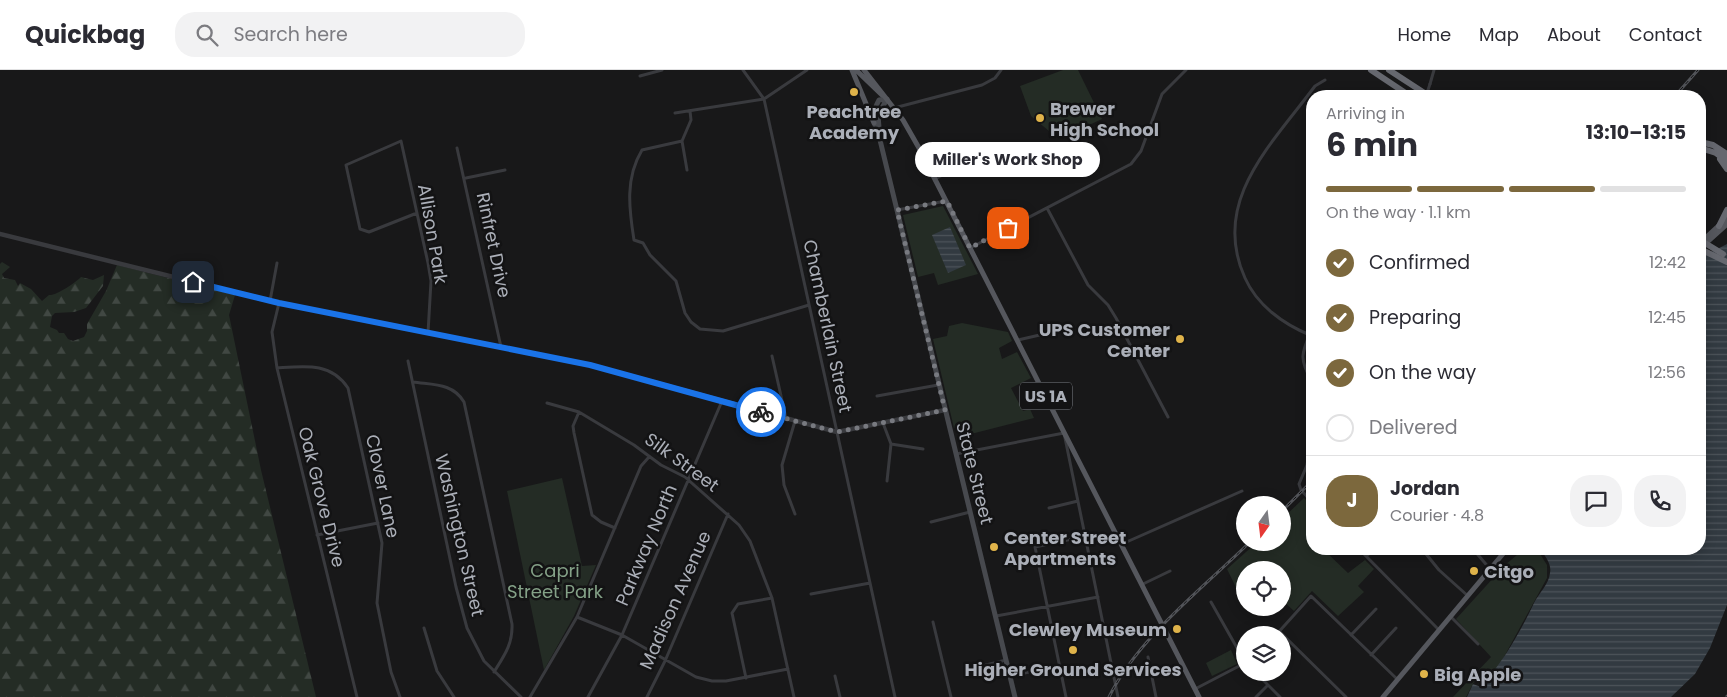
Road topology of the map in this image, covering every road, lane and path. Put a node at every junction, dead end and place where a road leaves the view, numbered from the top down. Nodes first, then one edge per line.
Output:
1 (662, 70) edge
2 (743, 70) edge
3 (807, 70) edge
4 (852, 70) edge
5 (856, 70) edge
6 (864, 70) edge
7 (1001, 70) edge
8 (1186, 70) edge
9 (1371, 70) edge
10 (1389, 70) edge
11 (1434, 70) edge
12 (640, 76) dead end
13 (1325, 80) dead end
14 (1312, 90) edge
15 (1401, 90) edge
16 (1418, 90) edge
17 (1428, 90) edge
18 (886, 98) junction
19 (1306, 98) edge
20 (764, 99) junction
21 (894, 108) junction
22 (690, 111) junction
23 (675, 113) dead end
24 (874, 123) junction
25 (880, 140) junction
26 (682, 141) junction
27 (1706, 143) edge
28 (457, 148) dead end
29 (994, 148) dead end
30 (1706, 150) edge
31 (1706, 150) edge
32 (1727, 154) edge
33 (1727, 161) edge
34 (1727, 169) edge
35 (505, 170) dead end
36 (687, 170) dead end
37 (466, 178) junction
38 (935, 179) junction
39 (947, 201) junction
40 (1047, 208) junction
41 (897, 210) junction
42 (1727, 210) edge
43 (417, 213) junction
44 (1727, 218) edge
45 (1727, 224) edge
46 (1719, 226) junction
47 (0, 234) edge
48 (1706, 237) edge
49 (1706, 243) edge
50 (1706, 245) edge
51 (970, 248) junction
52 (1706, 252) edge
53 (1725, 255) edge
54 (1727, 262) edge
55 (277, 263) dead end
56 (270, 301) junction
57 (279, 303) junction
58 (809, 306) junction
59 (1070, 328) dead end
60 (1306, 333) edge
61 (428, 334) junction
62 (1018, 340) junction
63 (1306, 345) edge
64 (502, 348) junction
65 (772, 356) dead end
66 (408, 360) dead end
67 (277, 368) junction
68 (1306, 369) edge
69 (413, 382) junction
70 (938, 385) junction
71 (877, 396) dead end
72 (722, 402) junction
73 (547, 403) dead end
74 (945, 410) junction
75 (579, 412) junction
76 (1168, 418) dead end
77 (786, 419) junction
78 (795, 421) junction
79 (883, 422) junction
80 (837, 432) junction
81 (1064, 433) junction
82 (891, 444) junction
83 (923, 449) dead end
84 (956, 454) junction
85 (649, 457) junction
86 (1306, 468) edge
87 (689, 480) junction
88 (887, 481) dead end
89 (1242, 491) dead end
90 (1306, 496) edge
91 (1078, 501) junction
92 (1049, 508) dead end
93 (970, 512) junction
94 (728, 514) junction
95 (794, 514) dead end
96 (931, 522) dead end
97 (378, 523) junction
98 (615, 528) junction
99 (317, 535) junction
100 (1086, 536) junction
101 (1122, 544) junction
102 (1427, 555) edge
103 (1478, 555) edge
104 (1502, 555) edge
105 (1366, 556) edge
106 (1490, 569) junction
107 (1170, 572) dead end
108 (870, 583) junction
109 (1143, 584) junction
110 (810, 594) dead end
111 (1468, 596) junction
112 (772, 598) junction
113 (1098, 598) junction
114 (1211, 602) dead end
115 (1047, 607) junction
116 (1376, 609) dead end
117 (996, 616) junction
118 (1450, 616) junction
119 (577, 617) junction
120 (933, 622) dead end
121 (1285, 626) edge
122 (424, 628) dead end
123 (1396, 628) dead end
124 (1439, 630) junction
125 (622, 634) junction
126 (1351, 635) junction
127 (1291, 643) edge
128 (1478, 644) dead end
129 (1236, 646) edge
130 (1372, 655) junction
131 (1148, 658) dead end
132 (1006, 660) junction
133 (665, 661) junction
134 (986, 665) dead end
135 (1060, 666) junction
136 (1236, 667) edge
137 (788, 669) junction
138 (494, 672) junction
139 (836, 676) dead end
140 (1010, 676) junction
141 (746, 678) junction
142 (1398, 680) junction
143 (1264, 681) edge
144 (1268, 685) junction
145 (1195, 689) junction
146 (357, 697) edge
147 (400, 697) edge
148 (454, 697) edge
149 (521, 697) edge
150 (530, 697) edge
151 (588, 697) edge
152 (647, 697) edge
153 (794, 697) edge
154 (840, 697) edge
155 (895, 697) edge
156 (951, 697) edge
157 (1015, 697) edge
158 (1066, 697) edge
159 (1118, 697) edge
160 (1156, 697) edge
161 (1199, 697) edge
162 (1256, 697) edge
163 (1280, 697) edge
164 (1346, 697) edge
165 (1384, 697) edge

1 - 12 street
2 - 20 street
3 - 20 street
4 - 24 main road
5 - 18 main road, US 1A
6 - 18 main road, US 1A
7 - 21 street
8 - 40 street
9 - 15 highway
10 - 16 highway
11 - 17 street, bridge
13 - 14 street
18 - 21 main road, US 1A
18 - 24 main road
18 - 25 main road, State Street
19 - 60 street
20 - 22 street
20 - 58 street, Chamberlain Street
21 - 38 main road, US 1A
22 - 23 street
22 - 26 street
24 - 25 main road, State Street
25 - 41 main road, State Street
26 - 36 street
26 - 58 street
27 - 32 highway
28 - 37 street, Rinfret Drive
29 - 38 street
30 - 33 highway
31 - 34 highway
35 - 37 street
37 - 64 street, Rinfret Drive
38 - 39 main road, US 1A
39 - 41 street
39 - 51 main road, US 1A
40 - 51 street
40 - 76 street
41 - 70 main road, State Street
42 - 46 highway
43 - 43 street, Allison Park
43 - 61 street, Allison Park
44 - 46 main road
45 - 49 main road
46 - 48 main road
47 - 56 street
50 - 53 highway, bridge
51 - 62 main road, US 1A
52 - 54 highway
55 - 56 street
56 - 57 street
57 - 61 street
57 - 67 street, Oak Grove Drive
58 - 80 street, Chamberlain Street
59 - 62 street
61 - 64 street
62 - 81 main road, US 1A
63 - 68 street
64 - 72 street
65 - 77 street
66 - 69 street, Washington Street
67 - 97 street, Clover Lane
67 - 99 street, Oak Grove Drive
69 - 138 street, Washington Street
69 - 138 street
70 - 71 street
70 - 74 main road, State Street
72 - 77 street
72 - 87 street, Parkway North
73 - 75 street, Silk Street
74 - 79 street
74 - 84 main road, State Street
75 - 85 street, Silk Street
75 - 98 street
77 - 78 street
78 - 80 street
78 - 95 street
79 - 80 street
79 - 82 street
80 - 108 street, Chamberlain Street
81 - 84 street
81 - 91 street
81 - 101 main road, US 1A
82 - 83 street
82 - 88 street
84 - 93 main road, State Street
85 - 87 street, Silk Street
85 - 98 street
86 - 90 street
87 - 94 street, Silk Street
87 - 125 street, Parkway North
89 - 101 street
91 - 92 street
91 - 100 street
93 - 96 street
93 - 117 main road, State Street
94 - 112 street, Silk Street
94 - 133 street, Madison Avenue
97 - 99 street
97 - 147 street, Clover Lane
98 - 119 street
99 - 146 street, Oak Grove Drive
100 - 113 street
100 - 115 street
101 - 109 main road, US 1A
102 - 111 street
103 - 106 street
104 - 106 main road
105 - 124 street
106 - 111 main road
107 - 109 street
108 - 110 street
108 - 155 street, Chamberlain Street
109 - 145 main road, US 1A
111 - 118 main road
112 - 137 street, Silk Street
112 - 141 street
113 - 115 street
113 - 159 street
114 - 129 street
115 - 117 street
115 - 135 street
116 - 126 street
117 - 132 main road, State Street
118 - 124 main road
118 - 128 street
119 - 125 street
119 - 150 street
120 - 156 street
121 - 126 street
122 - 148 street
123 - 130 street
124 - 142 main road
125 - 133 street
125 - 151 street, Parkway North
126 - 130 street
127 - 164 street
130 - 142 street
131 - 160 street
132 - 134 street
132 - 140 main road, State Street
133 - 141 street
133 - 152 street, Madison Avenue
135 - 140 street
135 - 158 street
136 - 145 street
137 - 141 street
137 - 153 street, Silk Street
138 - 149 street, Washington Street
139 - 154 street
140 - 157 main road, State Street
142 - 165 main road
143 - 144 street
144 - 162 street
144 - 163 street
145 - 161 main road, US 1A

